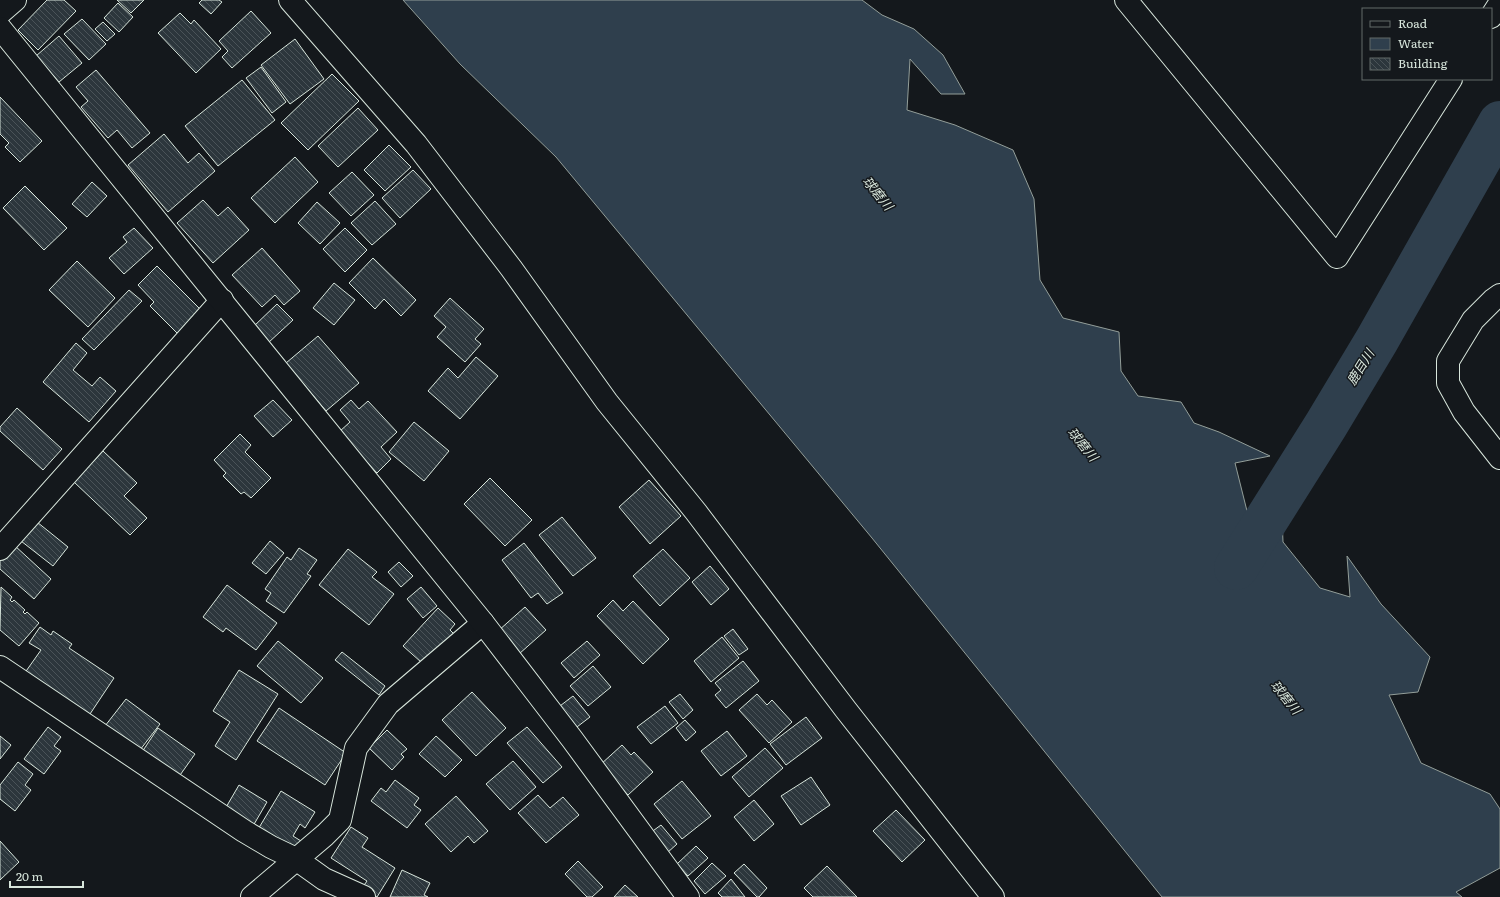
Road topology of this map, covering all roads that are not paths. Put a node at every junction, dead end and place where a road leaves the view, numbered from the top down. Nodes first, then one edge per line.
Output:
1 (15, 0) edge
2 (290, 0) edge
3 (1126, 0) edge
4 (1500, 3) edge
5 (0, 13) edge
6 (1492, 15) edge
7 (0, 28) edge
8 (1450, 80) edge
9 (1500, 295) edge
10 (222, 300) junction
11 (1500, 458) edge
12 (0, 548) edge
13 (483, 623) junction
14 (0, 667) edge
15 (296, 858) junction
16 (252, 897) edge
17 (364, 897) edge
18 (688, 897) edge
19 (993, 897) edge

1 - 5 street
2 - 19 street
3 - 8 street
4 - 6 street
7 - 10 street
9 - 11 street
10 - 12 street
10 - 13 street
13 - 15 street
13 - 18 street
14 - 15 street
15 - 16 street
15 - 17 street

